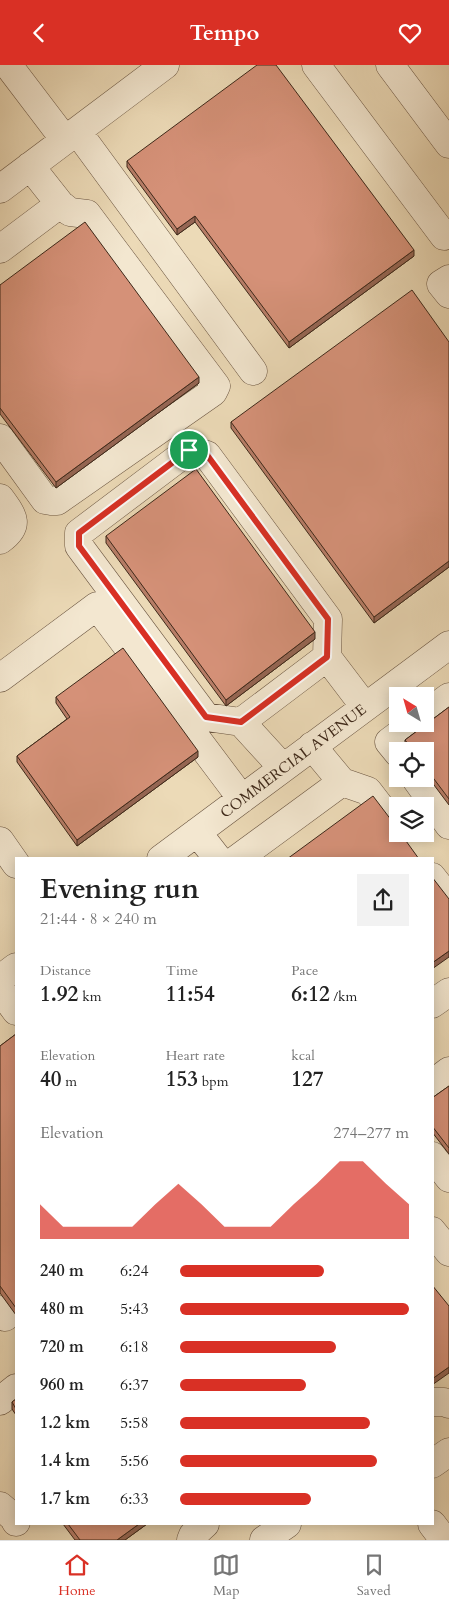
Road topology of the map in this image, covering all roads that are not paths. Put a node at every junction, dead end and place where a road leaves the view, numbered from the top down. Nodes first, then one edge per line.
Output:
1 (8, 65) edge
2 (165, 65) edge
3 (316, 65) edge
4 (390, 65) edge
5 (71, 136) junction
6 (449, 144) edge
7 (11, 173) edge
8 (60, 204) junction
9 (444, 237) dead end
10 (0, 249) edge
11 (449, 279) edge
12 (449, 294) edge
13 (252, 371) dead end
14 (0, 438) edge
15 (0, 498) edge
16 (0, 540) edge
17 (449, 645) edge
18 (327, 657) junction
19 (0, 678) edge
20 (449, 697) edge
21 (366, 707) junction
22 (434, 708) edge
23 (241, 722) junction
24 (400, 733) edge
25 (390, 742) edge
26 (312, 746) junction
27 (283, 768) junction
28 (342, 782) junction
29 (422, 787) edge
30 (242, 799) junction
31 (389, 818) edge
32 (449, 825) edge
33 (197, 832) junction
34 (0, 841) edge
35 (164, 857) edge
36 (216, 857) edge
37 (240, 857) edge
38 (15, 863) edge
39 (434, 880) edge
40 (449, 899) edge
41 (15, 968) edge
42 (0, 979) edge
43 (0, 989) edge
44 (449, 992) edge
45 (434, 1003) edge
46 (15, 1010) edge
47 (449, 1071) edge
48 (434, 1082) edge
49 (434, 1159) edge
50 (449, 1178) edge
51 (434, 1233) edge
52 (449, 1252) edge
53 (15, 1390) edge
54 (0, 1401) edge
55 (434, 1402) edge
56 (449, 1404) edge
57 (449, 1452) edge
58 (434, 1463) edge
59 (0, 1506) edge
60 (15, 1520) edge
61 (18, 1525) edge
62 (205, 1525) edge
63 (286, 1525) edge
64 (433, 1525) edge
65 (29, 1540) edge
66 (191, 1540) edge
67 (264, 1540) edge
68 (444, 1540) edge

1 - 5 street
2 - 5 street
3 - 9 street
4 - 6 street
5 - 7 street
5 - 13 street
7 - 8 street
8 - 10 street
8 - 14 street
11 - 12 street
15 - 16 street
17 - 21 street, COMMERCIAL AVENUE
18 - 21 street
18 - 23 street
18 - 23 street
19 - 30 street
20 - 22 street
21 - 26 street, COMMERCIAL AVENUE
23 - 27 street
24 - 25 street
26 - 27 street, COMMERCIAL AVENUE
26 - 28 street
27 - 30 street, COMMERCIAL AVENUE
28 - 31 street
28 - 37 street
29 - 32 street
30 - 33 street, COMMERCIAL AVENUE
33 - 35 street, COMMERCIAL AVENUE
33 - 36 street
34 - 38 street
39 - 40 street
41 - 42 street
43 - 46 street
44 - 45 street
47 - 48 street
49 - 50 street
51 - 52 street
53 - 54 street
55 - 56 street
57 - 58 street
59 - 60 street
61 - 65 street
62 - 66 street
63 - 67 street
64 - 68 street

